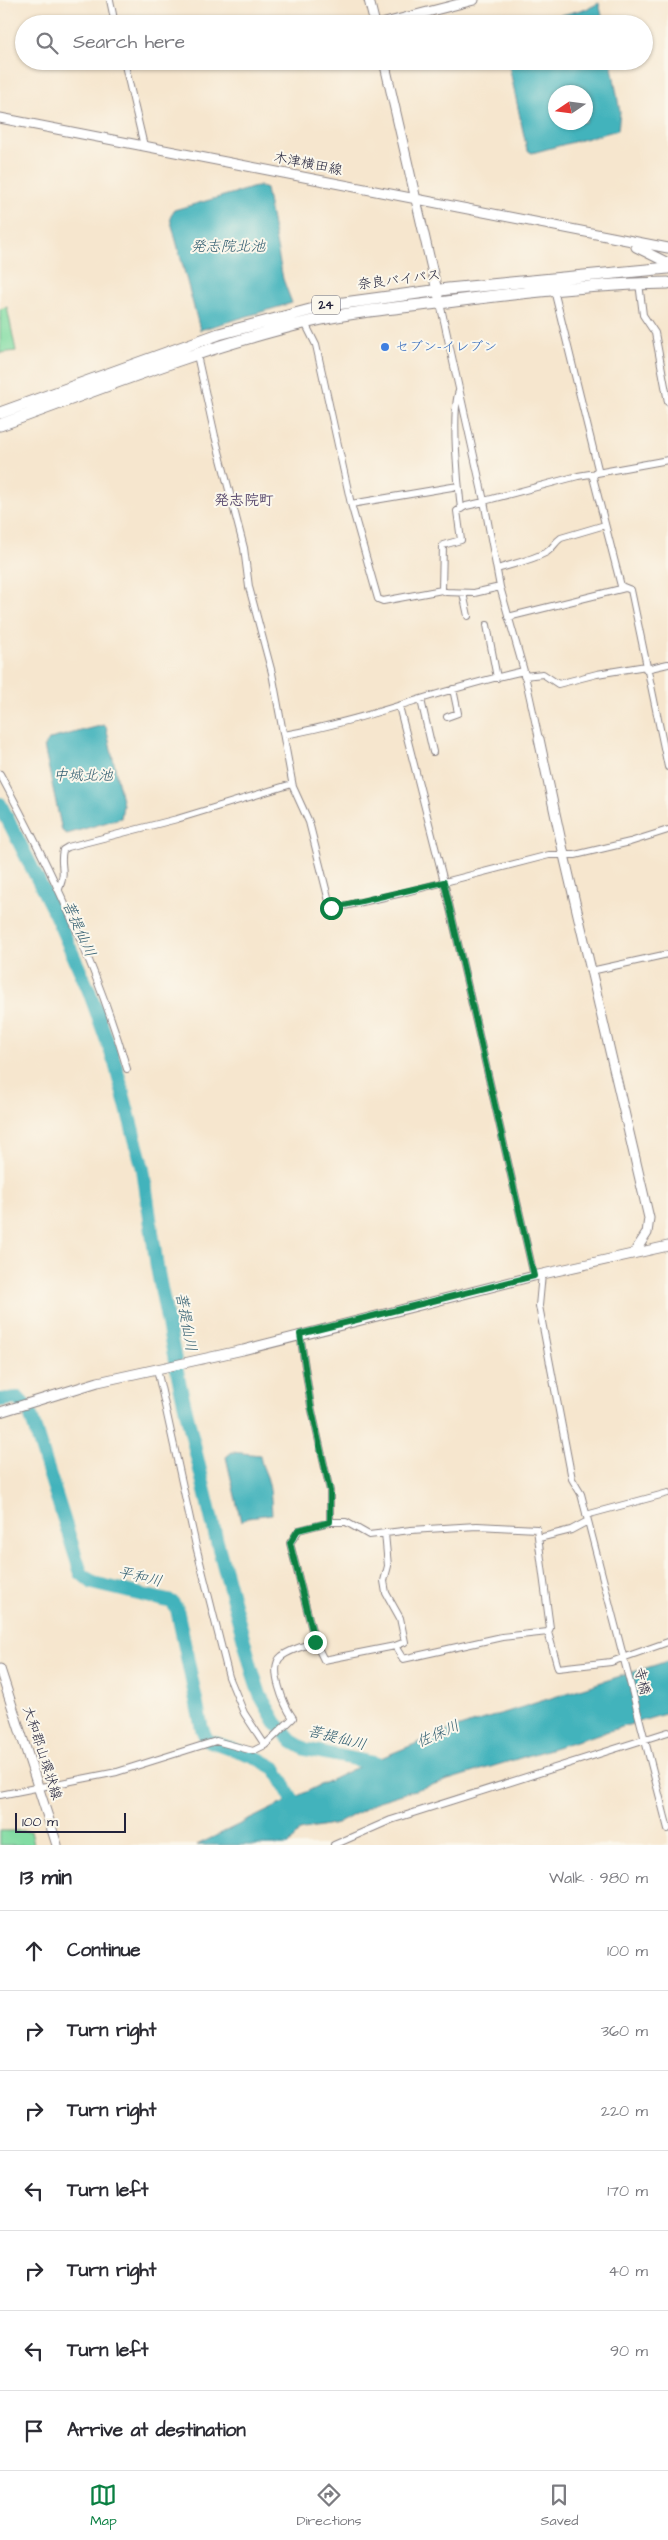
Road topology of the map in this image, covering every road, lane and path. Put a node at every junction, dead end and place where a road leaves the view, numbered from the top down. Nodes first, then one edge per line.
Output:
1 (110, 0) edge
2 (369, 0) edge
3 (474, 0) edge
4 (113, 15) edge
5 (373, 15) edge
6 (416, 15) edge
7 (126, 70) edge
8 (386, 70) edge
9 (0, 118) edge
10 (144, 146) junction
11 (416, 200) junction
12 (610, 238) junction
13 (668, 248) edge
14 (668, 263) edge
15 (668, 268) edge
16 (668, 283) edge
17 (639, 284) junction
18 (437, 290) junction
19 (554, 290) junction
20 (440, 302) junction
21 (306, 322) junction
22 (197, 355) junction
23 (460, 390) junction
24 (668, 402) edge
25 (0, 413) edge
26 (0, 425) edge
27 (668, 460) edge
28 (595, 475) junction
29 (458, 486) junction
30 (484, 502) junction
31 (351, 504) junction
32 (461, 509) junction
33 (605, 525) junction
34 (497, 569) junction
35 (500, 587) junction
36 (625, 588) junction
37 (442, 590) junction
38 (462, 593) junction
39 (468, 616) dead end
40 (508, 617) junction
41 (487, 625) dead end
42 (668, 664) edge
43 (646, 667) junction
44 (524, 674) junction
45 (497, 678) junction
46 (453, 689) junction
47 (421, 700) junction
48 (399, 706) junction
49 (447, 717) dead end
50 (284, 736) junction
51 (539, 739) joint
52 (433, 752) dead end
53 (668, 767) edge
54 (0, 774) edge
55 (292, 784) junction
56 (668, 830) edge
57 (564, 855) junction
58 (444, 882) junction
59 (59, 888) junction
60 (668, 954) edge
61 (591, 972) junction
62 (127, 1069) dead end
63 (668, 1246) edge
64 (634, 1253) junction
65 (538, 1275) junction
66 (300, 1334) junction
67 (159, 1368) junction
68 (3, 1412) edge
69 (668, 1493) edge
70 (586, 1518) junction
71 (330, 1522) junction
72 (385, 1533) junction
73 (538, 1538) junction
74 (548, 1632) junction
75 (315, 1642) junction
76 (668, 1642) edge
77 (395, 1646) junction
78 (624, 1660) junction
79 (0, 1669) edge
80 (668, 1732) edge
81 (643, 1737) junction
82 (265, 1745) junction
83 (39, 1789) junction
84 (0, 1795) edge
85 (668, 1829) edge
86 (56, 1845) edge
87 (334, 1845) edge

1 - 4 street
2 - 5 street
3 - 6 street
7 - 10 street
8 - 11 street
9 - 10 street, 木津横田線
10 - 11 street, 木津横田線
11 - 12 street, 木津横田線
11 - 18 street
12 - 13 street, 木津横田線
12 - 14 street, 木津横田線
15 - 18 highway, 奈良バイパス / 24
16 - 17 highway, 奈良バイパス / 24
17 - 19 highway, 奈良バイパス / 24
17 - 24 street
18 - 20 street
18 - 25 highway, 奈良バイパス / 24
19 - 20 highway, 奈良バイパス / 24
19 - 28 street
20 - 21 highway, 奈良バイパス / 24
20 - 23 street
21 - 22 highway, 奈良バイパス / 24
21 - 31 street
22 - 26 highway, 奈良バイパス / 24
22 - 50 street
23 - 29 street
23 - 30 street
27 - 28 street
28 - 30 street
28 - 33 street
29 - 31 street
29 - 32 street
30 - 32 street
30 - 34 street
31 - 37 street
32 - 37 street
33 - 34 street
33 - 36 street
34 - 35 street
35 - 38 street
35 - 40 street
36 - 40 street
36 - 43 street
37 - 38 street
38 - 39 street
40 - 44 street
41 - 45 street
42 - 43 street
43 - 44 street
43 - 53 street
44 - 45 street
44 - 51 street
45 - 46 street
46 - 47 street
46 - 49 street
47 - 48 street
47 - 52 street
48 - 50 street
48 - 58 street
50 - 55 street
51 - 57 street
54 - 59 street
55 - 58 street
55 - 59 street
56 - 57 street
57 - 58 street
57 - 61 street
58 - 65 street
59 - 62 street
60 - 61 street
61 - 64 street
63 - 64 street
64 - 65 street
65 - 66 street
65 - 70 street, 寺橋
66 - 67 street
66 - 71 street
67 - 68 street
67 - 82 street
69 - 70 street
70 - 73 street
70 - 78 street, 寺橋
71 - 72 street
71 - 75 street
72 - 73 street
72 - 77 street
73 - 74 street
74 - 77 street
74 - 78 street
75 - 77 street
75 - 82 street
76 - 78 street
78 - 81 street, 寺橋
79 - 83 street, 大和郡山環状線
80 - 81 street
81 - 85 street, 寺橋
81 - 87 street
82 - 83 street
83 - 84 street
83 - 86 street, 大和郡山環状線

